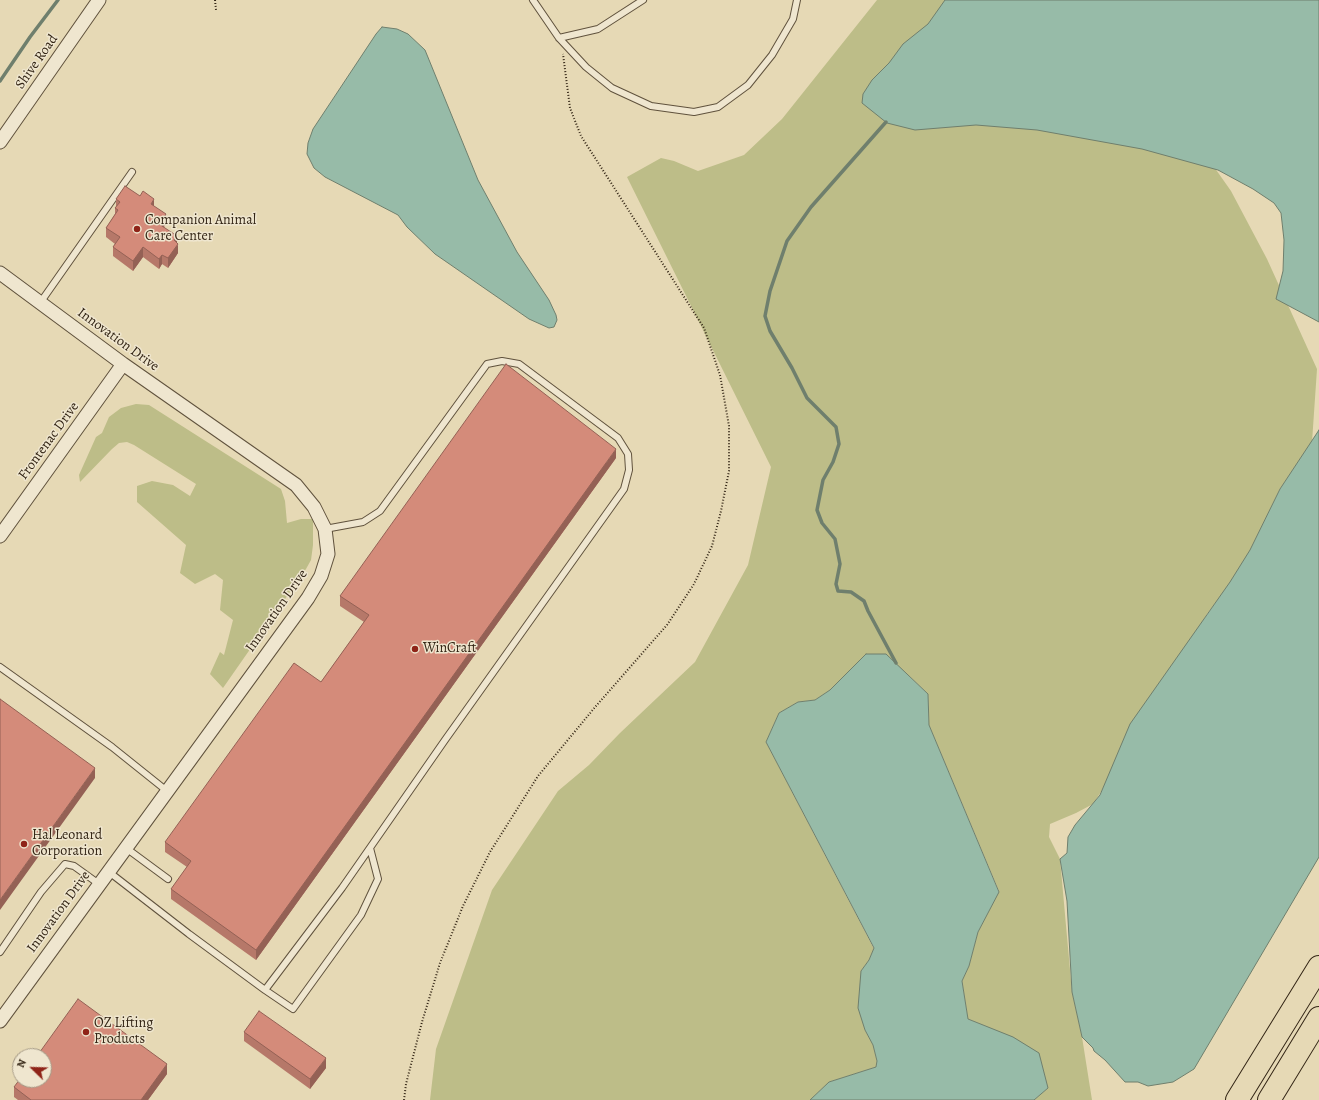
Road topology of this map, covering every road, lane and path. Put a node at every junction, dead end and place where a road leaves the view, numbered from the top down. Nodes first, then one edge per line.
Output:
1 (100, 0) edge
2 (215, 0) edge
3 (533, 0) edge
4 (643, 0) edge
5 (797, 0) edge
6 (216, 10) dead end
7 (559, 38) junction
8 (0, 142) edge
9 (132, 172) dead end
10 (0, 273) edge
11 (40, 303) junction
12 (123, 364) junction
13 (325, 530) junction
14 (0, 536) edge
15 (0, 667) edge
16 (167, 791) junction
17 (126, 848) junction
18 (370, 848) junction
19 (109, 872) junction
20 (168, 879) dead end
21 (99, 884) junction
22 (0, 952) edge
23 (1319, 967) edge
24 (265, 990) junction
25 (1319, 1018) edge
26 (0, 1021) edge
27 (404, 1100) edge
28 (1237, 1100) edge
29 (1269, 1100) edge

1 - 8 street, Shive Road
2 - 6 path
3 - 7 lane
4 - 7 lane
5 - 7 lane
7 - 27 path
9 - 11 lane
10 - 11 street, Innovation Drive
11 - 12 street, Innovation Drive
12 - 13 street, Innovation Drive
12 - 14 street, Frontenac Drive
13 - 16 street, Innovation Drive
13 - 18 lane
15 - 16 lane
16 - 17 street, Innovation Drive
17 - 19 street, Innovation Drive
17 - 20 lane
18 - 24 lane
18 - 24 lane
19 - 21 street, Innovation Drive
19 - 24 lane
21 - 22 lane
21 - 26 street, Innovation Drive
23 - 28 highway
25 - 29 highway

